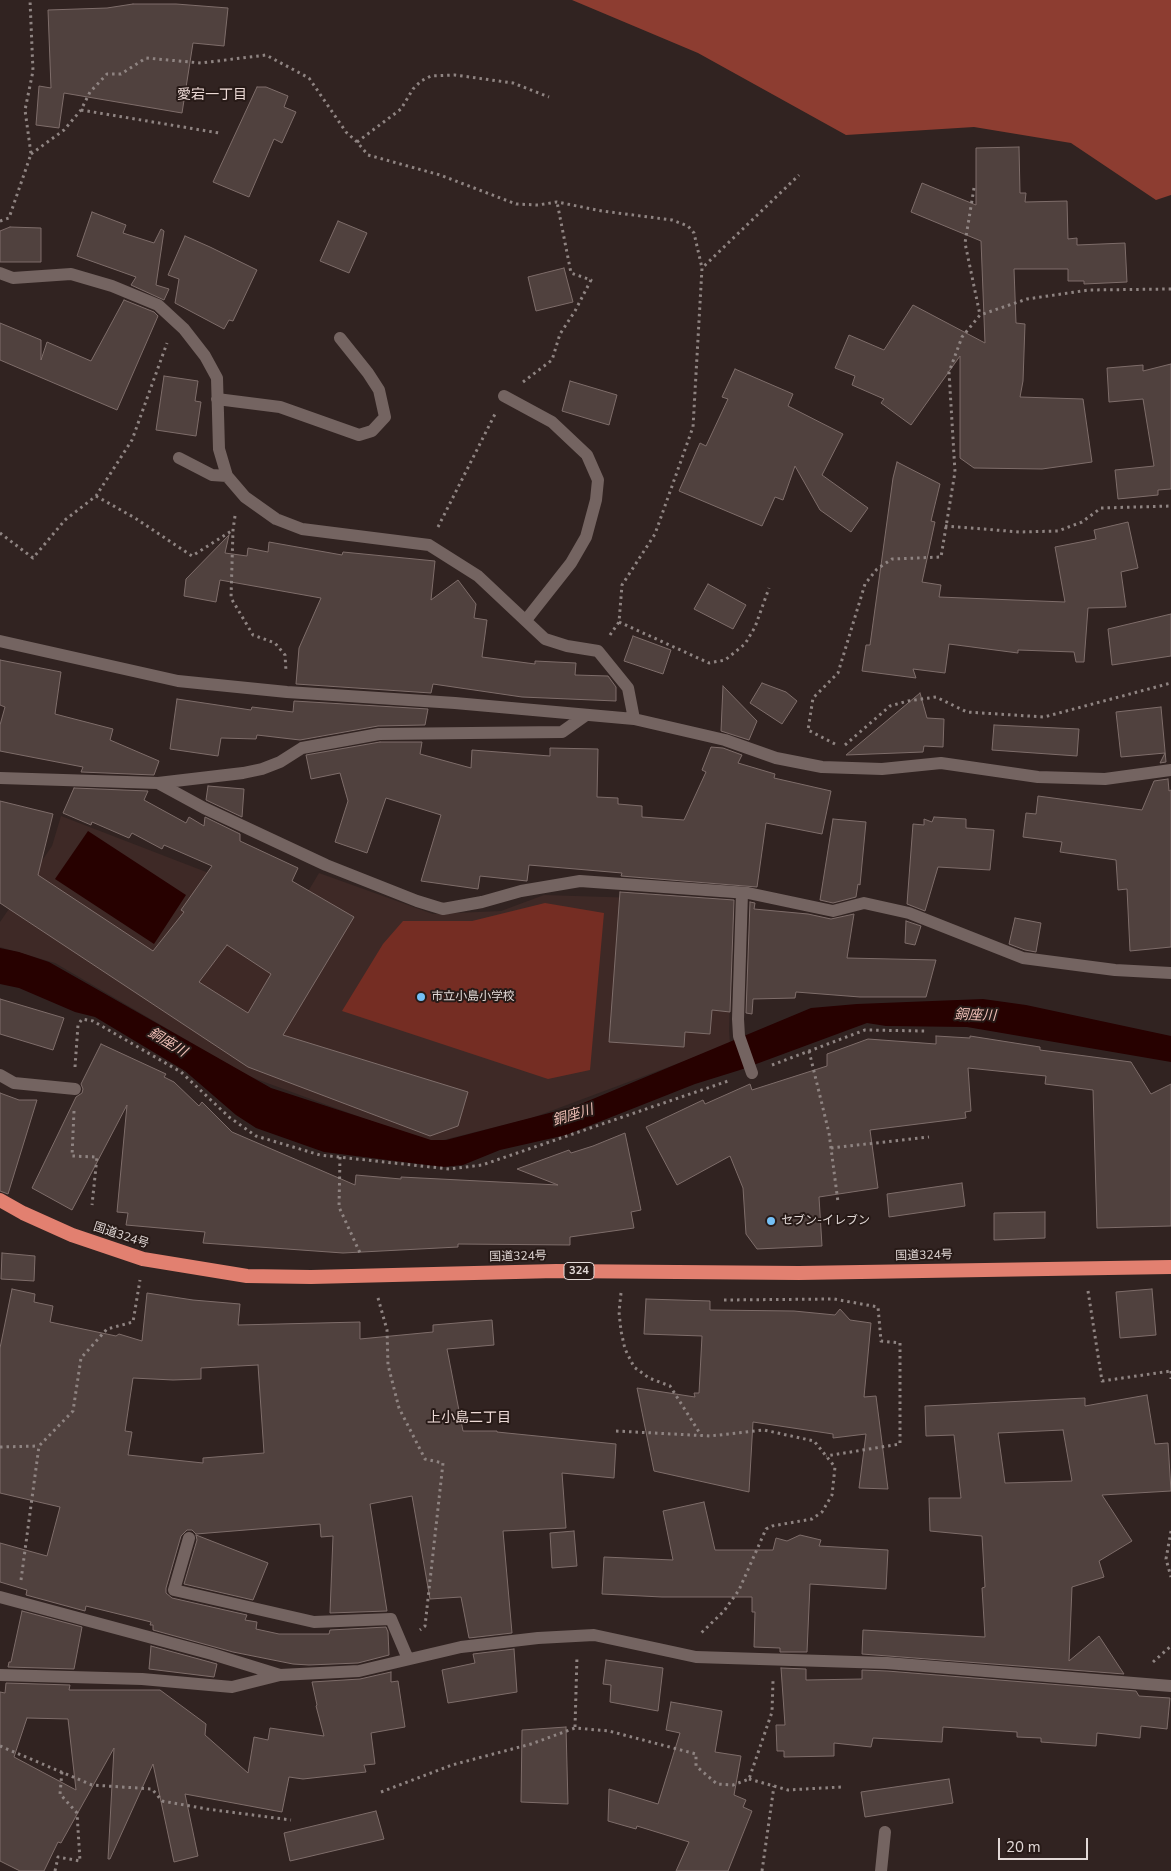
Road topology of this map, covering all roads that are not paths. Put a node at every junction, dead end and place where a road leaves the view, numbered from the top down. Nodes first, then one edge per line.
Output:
1 (0, 273) edge
2 (340, 338) dead end
3 (504, 396) road end
4 (217, 399) junction
5 (179, 458) dead end
6 (227, 476) junction
7 (526, 620) junction
8 (0, 641) edge
9 (586, 715) junction
10 (634, 719) junction
11 (1171, 770) edge
12 (0, 778) edge
13 (158, 783) junction
14 (742, 893) junction
15 (1171, 973) edge
16 (751, 1069) road end
17 (0, 1075) edge
18 (74, 1088) road end
19 (0, 1200) edge
20 (1171, 1266) edge
21 (189, 1538) dead end
22 (0, 1597) edge
23 (408, 1659) junction
24 (280, 1675) junction
25 (0, 1676) edge
26 (1171, 1686) edge
27 (885, 1832) dead end
28 (881, 1871) edge

1 - 4 street
2 - 4 street
3 - 7 street
4 - 6 street
5 - 6 street
6 - 7 street
7 - 10 street
8 - 9 street
9 - 10 street
9 - 13 street
10 - 11 street
12 - 13 street
13 - 14 street
14 - 15 street
14 - 16 street
17 - 18 street
19 - 20 highway, 国道324号 / 324
21 - 23 street
22 - 24 street
23 - 24 street
23 - 26 street
24 - 25 street
27 - 28 street

